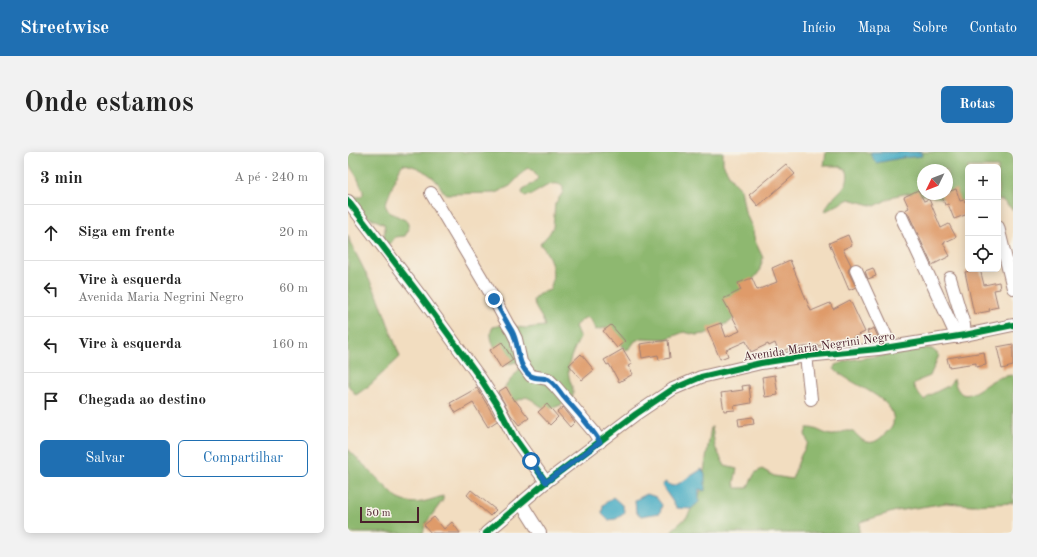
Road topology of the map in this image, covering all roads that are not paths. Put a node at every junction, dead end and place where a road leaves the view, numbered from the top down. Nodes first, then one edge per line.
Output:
1 (431, 193) dead end
2 (348, 201) edge
3 (901, 216) dead end
4 (1000, 236) edge
5 (856, 270) dead end
6 (950, 278) dead end
7 (1013, 288) edge
8 (1013, 325) edge
9 (961, 336) junction
10 (891, 347) junction
11 (806, 356) junction
12 (811, 399) dead end
13 (600, 442) junction
14 (546, 482) junction
15 (518, 506) junction
16 (486, 533) edge
17 (530, 533) edge
18 (540, 533) edge

1 - 13 street
2 - 14 street
3 - 9 street
4 - 7 street
5 - 10 street
6 - 9 street
8 - 9 street, Avenida Maria Negrini Negro
9 - 10 street, Avenida Maria Negrini Negro
10 - 11 street, Avenida Maria Negrini Negro
11 - 12 street
11 - 13 street, Avenida Maria Negrini Negro
13 - 14 street, Avenida Maria Negrini Negro
14 - 15 street, Avenida Maria Negrini Negro
15 - 16 street, Avenida Maria Negrini Negro
15 - 17 street
15 - 18 street

